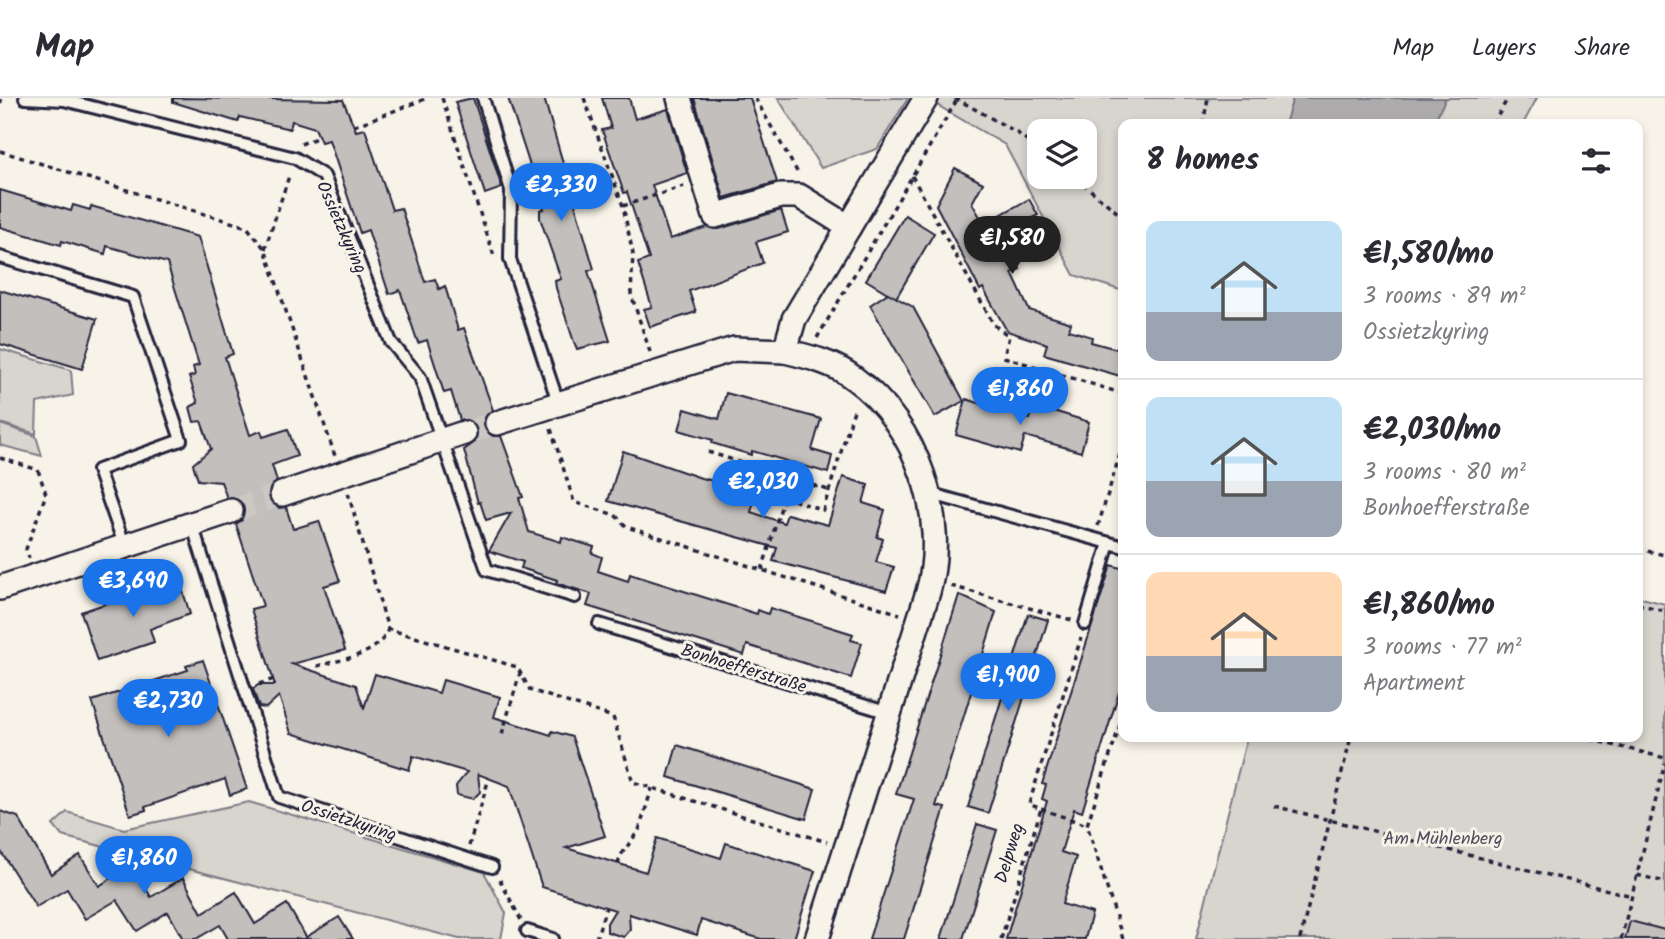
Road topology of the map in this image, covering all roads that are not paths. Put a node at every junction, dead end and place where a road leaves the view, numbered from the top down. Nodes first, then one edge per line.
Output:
1 (25, 98) edge
2 (483, 98) edge
3 (679, 98) edge
4 (926, 98) edge
5 (849, 227) junction
6 (0, 257) edge
7 (796, 354) junction
8 (552, 407) junction
9 (497, 423) tunnel mouth
10 (464, 433) tunnel mouth
11 (440, 441) junction
12 (928, 493) junction
13 (282, 494) tunnel mouth
14 (231, 511) tunnel mouth
15 (192, 524) junction
16 (1109, 543) junction
17 (1118, 546) edge
18 (125, 547) junction
19 (0, 589) edge
20 (575, 597) dead end
21 (599, 624) dead end
22 (1086, 624) road end
23 (889, 713) junction
24 (492, 867) road end
25 (527, 931) road end
26 (553, 939) edge
27 (817, 939) edge

1 - 11 lane, Ossietzkyring
2 - 8 lane
3 - 5 street
4 - 5 street
5 - 7 street
6 - 18 lane
7 - 8 street
7 - 12 street
8 - 9 street
10 - 11 street
11 - 13 street
11 - 20 lane, Ossietzkyring
12 - 16 lane
12 - 23 street
14 - 15 street
15 - 18 street
15 - 24 lane, Ossietzkyring
16 - 17 lane
16 - 22 lane
18 - 19 street
21 - 23 lane, Bonhoefferstraße
23 - 27 street
25 - 26 lane

